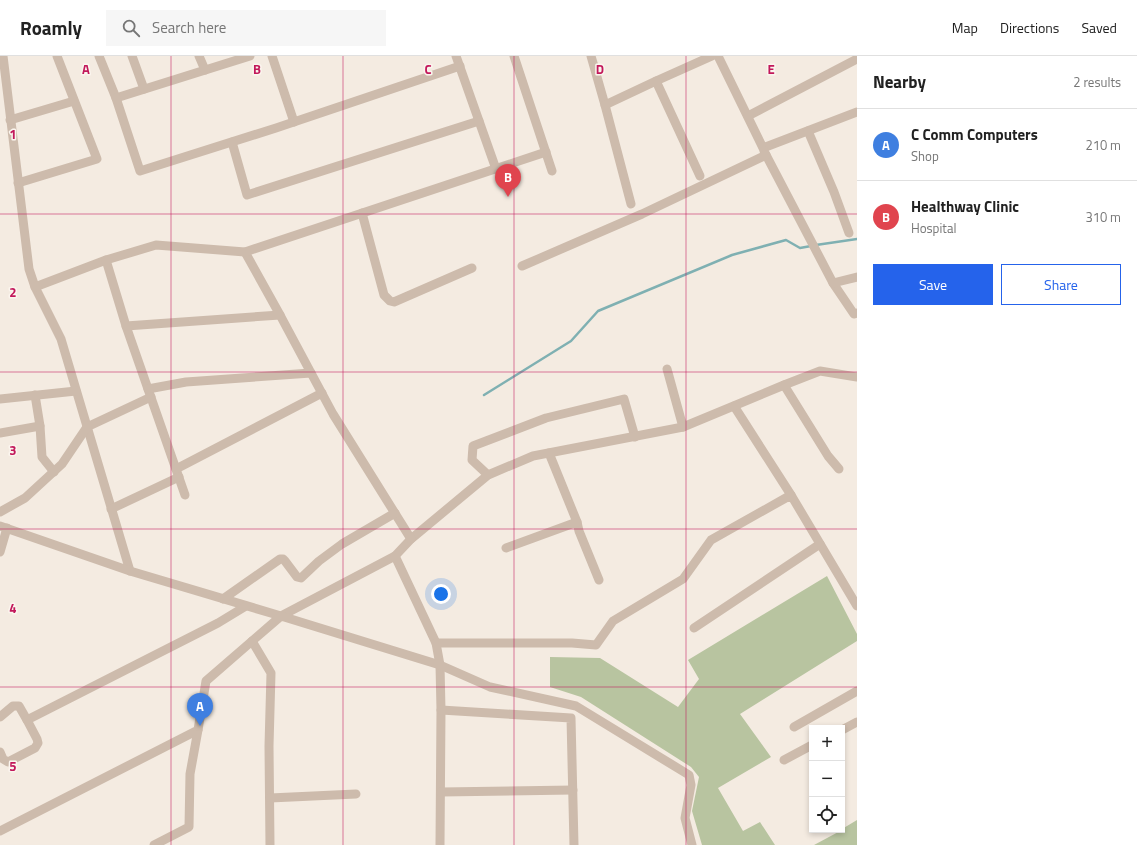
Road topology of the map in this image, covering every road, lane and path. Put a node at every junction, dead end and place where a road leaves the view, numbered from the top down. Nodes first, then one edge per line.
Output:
1 (3, 56) edge
2 (57, 56) edge
3 (99, 56) edge
4 (132, 56) edge
5 (199, 56) edge
6 (250, 56) edge
7 (272, 56) edge
8 (456, 56) edge
9 (514, 56) edge
10 (591, 56) edge
11 (712, 56) edge
12 (718, 56) edge
13 (857, 59) edge
14 (460, 66) junction
15 (205, 70) junction
16 (656, 81) junction
17 (144, 89) junction
18 (116, 98) junction
19 (74, 101) junction
20 (605, 105) junction
21 (857, 112) edge
22 (748, 116) junction
23 (10, 120) junction
24 (479, 121) junction
25 (294, 122) junction
26 (808, 131) junction
27 (232, 142) junction
28 (546, 152) junction
29 (764, 152) junction
30 (496, 169) junction
31 (552, 171) dead end
32 (700, 176) dead end
33 (18, 183) junction
34 (631, 204) dead end
35 (362, 213) junction
36 (849, 233) dead end
37 (245, 252) junction
38 (106, 260) junction
39 (522, 266) dead end
40 (472, 268) dead end
41 (857, 277) edge
42 (833, 283) junction
43 (35, 287) junction
44 (857, 313) edge
45 (280, 315) junction
46 (126, 326) junction
47 (666, 369) dead end
48 (312, 373) junction
49 (857, 377) edge
50 (784, 385) junction
51 (76, 391) junction
52 (150, 393) junction
53 (322, 393) junction
54 (35, 395) junction
55 (0, 399) edge
56 (734, 406) junction
57 (40, 426) junction
58 (87, 427) junction
59 (683, 427) junction
60 (0, 433) edge
61 (635, 437) junction
62 (549, 453) junction
63 (839, 469) dead end
64 (54, 472) junction
65 (178, 473) junction
66 (488, 475) junction
67 (185, 495) dead end
68 (791, 495) junction
69 (111, 509) junction
70 (0, 512) edge
71 (395, 513) junction
72 (577, 522) junction
73 (3, 527) edge
74 (411, 539) junction
75 (820, 544) junction
76 (506, 548) dead end
77 (0, 552) edge
78 (395, 556) junction
79 (130, 571) junction
80 (599, 580) dead end
81 (223, 599) junction
82 (246, 606) junction
83 (857, 606) edge
84 (281, 616) junction
85 (694, 628) dead end
86 (252, 641) junction
87 (436, 643) junction
88 (440, 665) junction
89 (857, 692) edge
90 (441, 710) junction
91 (0, 717) edge
92 (27, 720) junction
93 (857, 722) edge
94 (794, 727) dead end
95 (845, 728) edge
96 (198, 730) junction
97 (809, 747) edge
98 (0, 752) edge
99 (784, 760) dead end
100 (573, 790) junction
101 (440, 792) junction
102 (356, 794) dead end
103 (270, 798) junction
104 (0, 831) edge
105 (154, 845) edge
106 (270, 845) edge
107 (440, 845) edge
108 (574, 845) edge
109 (692, 845) edge

1 - 23 street
2 - 19 street
3 - 18 street
4 - 17 street
5 - 15 street
6 - 15 street
7 - 25 street
8 - 14 street
9 - 28 street
10 - 20 street
11 - 16 street
12 - 22 street
13 - 22 street
14 - 24 street
14 - 25 street
15 - 17 street
16 - 20 street
16 - 32 street
17 - 18 street
18 - 27 street
19 - 23 street
19 - 33 street
20 - 34 street
21 - 26 street
22 - 29 street
23 - 33 street
24 - 27 street
24 - 30 street
25 - 27 street
26 - 29 street
26 - 36 street
28 - 30 street
28 - 31 street
29 - 39 street
29 - 42 street
30 - 35 street
33 - 43 street
35 - 37 street
35 - 40 street
37 - 38 street
37 - 45 street
38 - 43 street
38 - 46 street
41 - 42 street
42 - 44 street
43 - 51 street
45 - 46 street
45 - 48 street
46 - 52 street
47 - 59 street
48 - 52 street
48 - 53 street
49 - 50 street
50 - 56 street
50 - 63 street
51 - 54 street
51 - 58 street
52 - 58 street
52 - 65 street
53 - 65 street
53 - 71 street
54 - 55 street
54 - 57 street
56 - 59 street
56 - 68 street
57 - 60 street
57 - 64 street
58 - 64 street
58 - 69 street
59 - 61 street
61 - 62 street
61 - 66 street
62 - 66 street
62 - 72 street
64 - 70 street
65 - 67 street
65 - 69 street
66 - 74 street
68 - 75 street
68 - 87 street
69 - 79 street
71 - 74 street
71 - 81 street
72 - 76 street
72 - 80 street
73 - 77 street
73 - 79 street
74 - 78 street
75 - 83 street
75 - 85 street
78 - 84 street
78 - 87 street
79 - 81 street
81 - 82 street
82 - 84 street
82 - 92 street
84 - 86 street
84 - 88 street
86 - 96 street
86 - 103 street
87 - 88 street
88 - 90 street
88 - 109 street
89 - 94 street
90 - 100 street
90 - 101 street
91 - 92 street
92 - 98 street
93 - 95 street
96 - 104 street
96 - 105 street
97 - 99 street
100 - 101 street
100 - 108 street
101 - 107 street
102 - 103 street
103 - 106 street

